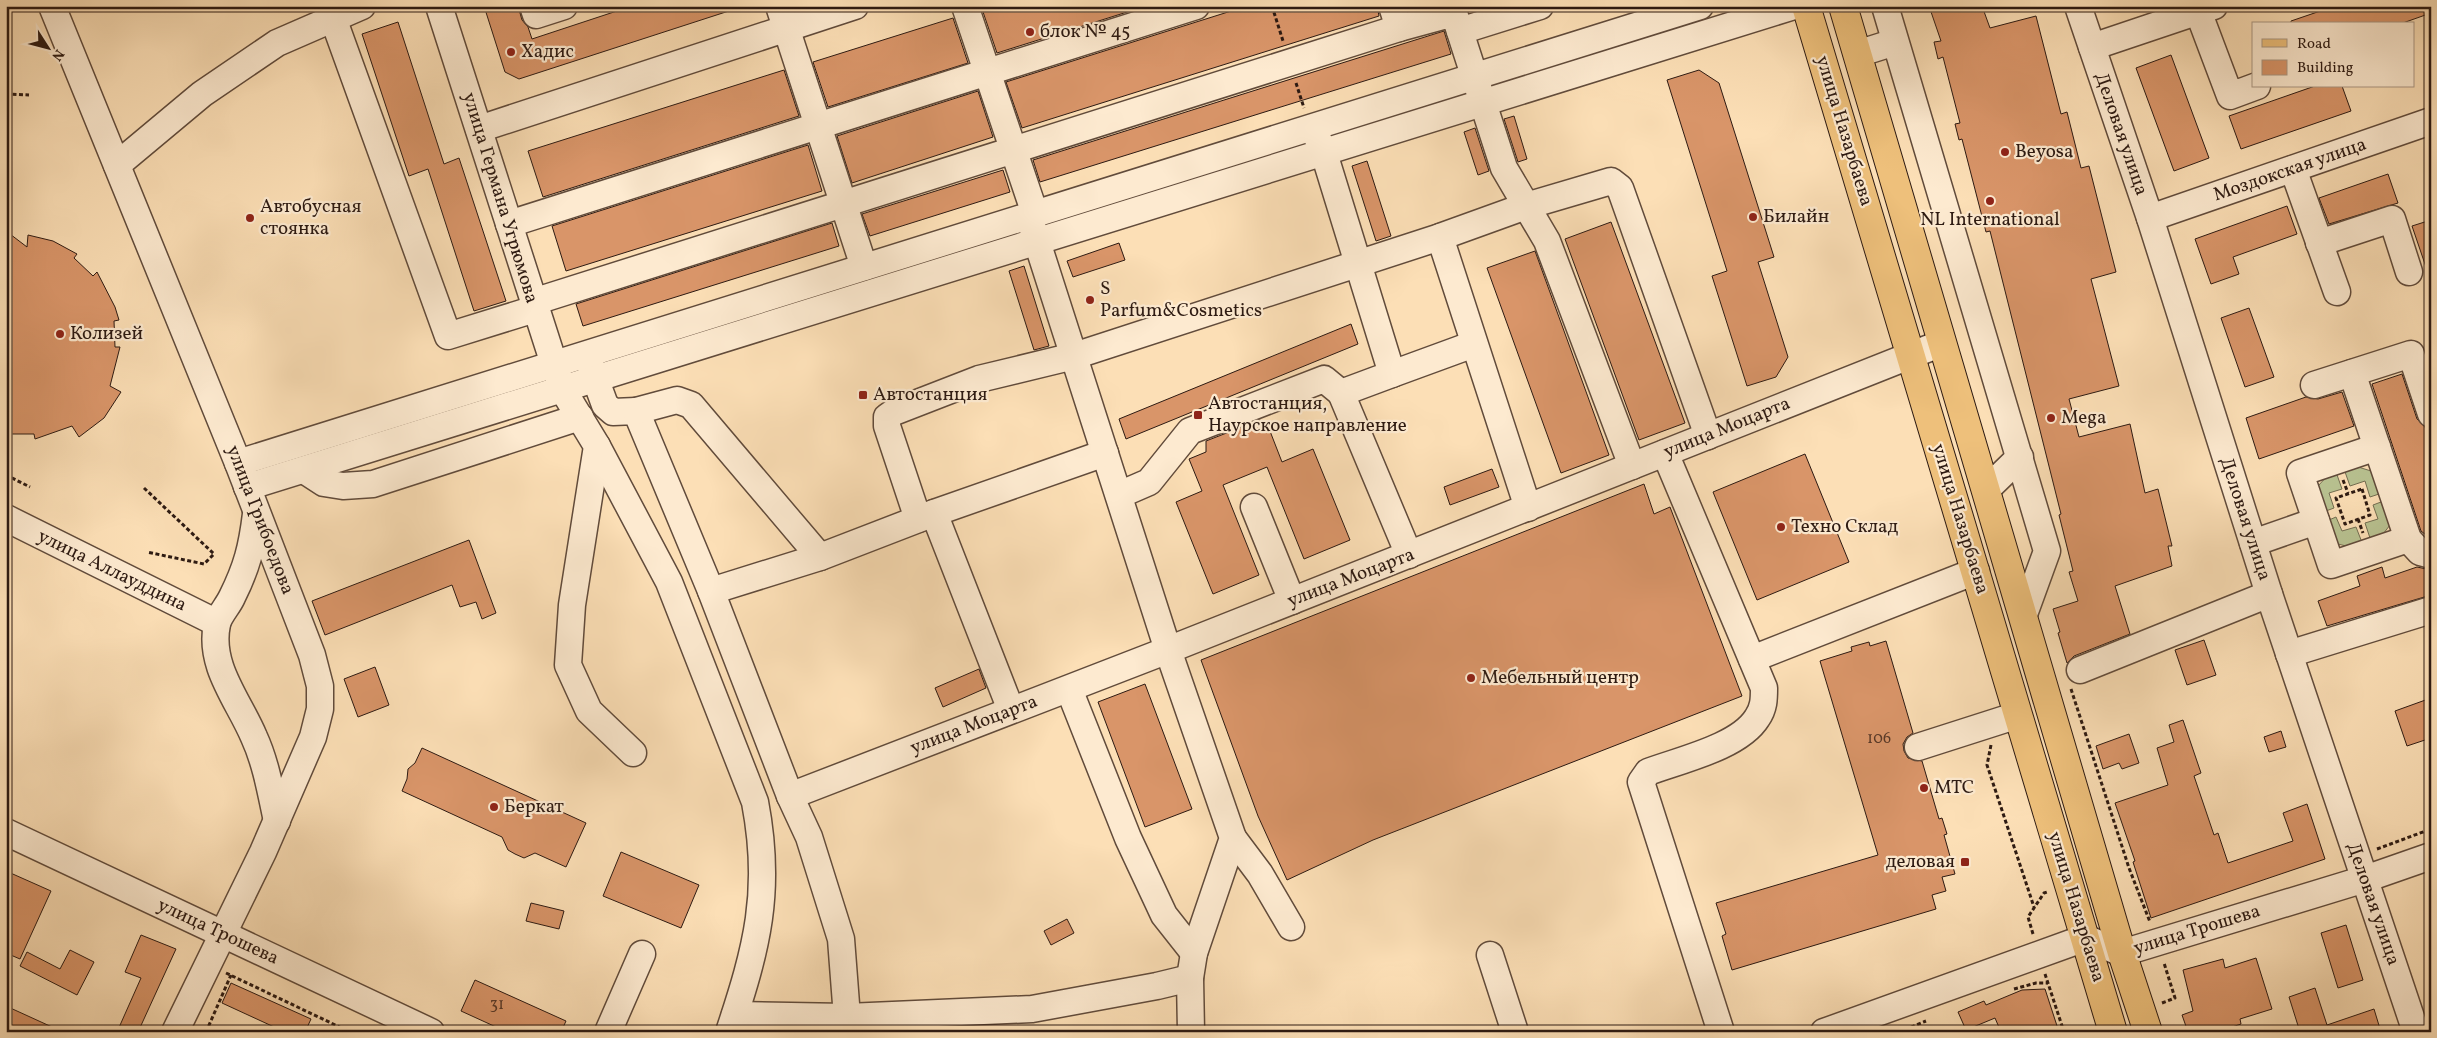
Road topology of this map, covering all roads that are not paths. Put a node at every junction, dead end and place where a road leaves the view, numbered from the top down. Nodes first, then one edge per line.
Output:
1 (52, 6) edge
2 (362, 6) edge
3 (439, 6) edge
4 (533, 6) edge
5 (564, 6) edge
6 (855, 6) edge
7 (965, 6) edge
8 (1196, 6) edge
9 (1540, 6) edge
10 (1700, 6) edge
11 (1794, 6) edge
12 (1806, 6) edge
13 (1843, 6) edge
14 (1885, 6) edge
15 (2078, 6) edge
16 (2206, 9) edge
17 (782, 17) edge
18 (1396, 17) edge
19 (1455, 17) edge
20 (333, 18) junction
21 (1895, 42) junction
22 (2092, 47) junction
23 (1858, 54) junction
24 (987, 72) junction
25 (1474, 77) junction
26 (2252, 88) edge
27 (1483, 103) junction
28 (2431, 121) edge
29 (818, 126) junction
30 (1312, 127) junction
31 (479, 129) junction
32 (1013, 150) junction
33 (1324, 153) junction
34 (116, 165) junction
35 (2293, 169) junction
36 (844, 204) junction
37 (1526, 206) junction
38 (1031, 215) junction
39 (2150, 218) junction
40 (509, 224) junction
41 (1440, 237) junction
42 (1037, 242) junction
43 (2319, 243) junction
44 (1358, 263) junction
45 (864, 267) junction
46 (2409, 272) dead end
47 (2337, 292) dead end
48 (534, 306) junction
49 (1942, 343) junction
50 (1474, 344) junction
51 (586, 354) junction
52 (1074, 356) junction
53 (1911, 356) junction
54 (554, 364) junction
55 (2352, 373) junction
56 (1392, 374) junction
57 (595, 379) junction
58 (2314, 385) dead end
59 (563, 390) junction
60 (1341, 393) junction
61 (636, 411) junction
62 (2431, 414) edge
63 (580, 417) junction
64 (1708, 436) junction
65 (597, 446) junction
66 (2377, 447) junction
67 (1105, 453) junction
68 (1665, 453) junction
69 (2020, 457) junction
70 (238, 463) junction
71 (1632, 466) junction
72 (304, 470) junction
73 (247, 487) junction
74 (1986, 490) junction
75 (1119, 495) junction
76 (1254, 507) dead end
77 (1528, 508) junction
78 (256, 513) junction
79 (926, 516) junction
80 (6, 518) edge
81 (2316, 522) junction
82 (2408, 539) junction
83 (2253, 543) junction
84 (1409, 555) junction
85 (2431, 555) edge
86 (820, 557) junction
87 (1976, 571) junction
88 (711, 591) junction
89 (2269, 594) junction
90 (1292, 600) junction
91 (2431, 610) edge
92 (2023, 618) junction
93 (217, 623) junction
94 (1168, 650) junction
95 (2289, 654) junction
96 (1752, 659) junction
97 (2080, 670) road end
98 (1069, 689) junction
99 (1012, 710) junction
100 (2007, 719) junction
101 (1918, 747) dead end
102 (634, 753) dead end
103 (790, 796) junction
104 (277, 821) junction
105 (6, 832) edge
106 (1232, 838) junction
107 (2431, 856) edge
108 (2364, 879) junction
109 (1291, 927) dead end
110 (221, 933) junction
111 (2085, 938) junction
112 (1194, 953) junction
113 (2122, 953) junction
114 (642, 954) dead end
115 (1490, 955) dead end
116 (1190, 978) junction
117 (847, 1017) junction
118 (732, 1023) edge
119 (1835, 1030) edge
120 (175, 1032) edge
121 (431, 1032) edge
122 (608, 1032) edge
123 (1191, 1032) edge
124 (1515, 1032) edge
125 (1721, 1032) edge
126 (2113, 1032) edge
127 (2148, 1032) edge
128 (2416, 1032) edge

1 - 34 street, улица Грибоедова
2 - 20 street
3 - 31 street, улица Германа Угрюмова
4 - 5 street
6 - 17 street
7 - 24 street
8 - 24 street
9 - 19 street
10 - 25 street
11 - 27 street
12 - 53 main road, улица Назарбаева
13 - 23 main road, улица Назарбаева
14 - 21 street
15 - 22 street, Деловая улица
16 - 22 street
16 - 26 street
17 - 29 street
17 - 31 street
18 - 19 street
18 - 32 street
19 - 25 street
20 - 34 street
20 - 48 street
21 - 23 street
21 - 69 street
22 - 39 street, Деловая улица
23 - 49 main road, улица Назарбаева
24 - 29 street
24 - 32 street
25 - 27 street
25 - 30 street
27 - 33 street
27 - 37 street
28 - 35 street, Моздокская улица
29 - 36 street
29 - 40 street
30 - 33 street
30 - 38 street
31 - 40 street, улица Германа Угрюмова
32 - 36 street
32 - 38 street
33 - 42 street
33 - 44 street
34 - 70 street, улица Грибоедова
35 - 39 street, Моздокская улица
35 - 43 street
36 - 45 street
36 - 48 street
37 - 41 street
37 - 64 street
37 - 71 street
38 - 42 street
38 - 45 street
39 - 83 street, Деловая улица
40 - 48 street, улица Германа Угрюмова
41 - 44 street
41 - 50 street
42 - 52 street
42 - 57 street
43 - 46 street
43 - 47 street
44 - 52 street
44 - 56 street
45 - 51 street
48 - 54 street, улица Германа Угрюмова
49 - 53 street, улица Моцарта
49 - 74 main road, улица Назарбаева
50 - 56 street
50 - 77 street
51 - 54 street
51 - 57 street
52 - 67 street
52 - 79 street
53 - 64 street, улица Моцарта
53 - 87 main road, улица Назарбаева
54 - 59 street, улица Германа Угрюмова
54 - 70 street
55 - 58 street
55 - 62 street
55 - 66 street
56 - 60 street
57 - 59 street
57 - 61 street
59 - 63 street, улица Германа Угрюмова
59 - 72 street
60 - 75 street
60 - 84 street
61 - 86 street
61 - 88 street
63 - 65 street, улица Германа Угрюмова
63 - 72 street
64 - 68 street, улица Моцарта
65 - 102 street
65 - 118 street, улица Германа Угрюмова
66 - 81 street
66 - 82 street
67 - 75 street
67 - 79 street
68 - 71 street, улица Моцарта
68 - 96 street
69 - 74 street
69 - 92 street
70 - 73 street, улица Грибоедова
71 - 77 street, улица Моцарта
72 - 73 street
73 - 78 street, улица Грибоедова
74 - 92 main road, улица Назарбаева
75 - 94 street
76 - 90 street
77 - 84 street, улица Моцарта
78 - 93 street
78 - 104 street, улица Грибоедова
79 - 86 street
79 - 99 street
80 - 93 street, улица Аллауддина
81 - 82 street
81 - 83 street
82 - 85 street
83 - 89 street, Деловая улица
84 - 90 street, улица Моцарта
86 - 88 street
87 - 96 street
87 - 100 main road, улица Назарбаева
88 - 103 street
89 - 95 street, Деловая улица
89 - 97 street
90 - 94 street, улица Моцарта
91 - 95 street
92 - 113 main road, улица Назарбаева
93 - 104 street
94 - 98 street, улица Моцарта
94 - 106 street
95 - 108 street, Деловая улица
96 - 125 street
98 - 99 street, улица Моцарта
98 - 112 street
99 - 103 street, улица Моцарта
100 - 101 street
100 - 111 main road, улица Назарбаева
103 - 117 street
104 - 110 street, улица Грибоедова
105 - 110 street, улица Трошева
106 - 109 street
106 - 112 street
107 - 108 street, улица Трошева
108 - 113 street, улица Трошева
108 - 128 street, Деловая улица
110 - 120 street, улица Грибоедова
110 - 121 street, улица Трошева
111 - 113 street, улица Трошева
111 - 119 street
111 - 126 main road, улица Назарбаева
112 - 116 street
113 - 127 main road, улица Назарбаева
114 - 122 street
115 - 124 street
116 - 117 street
116 - 123 street
117 - 118 street

